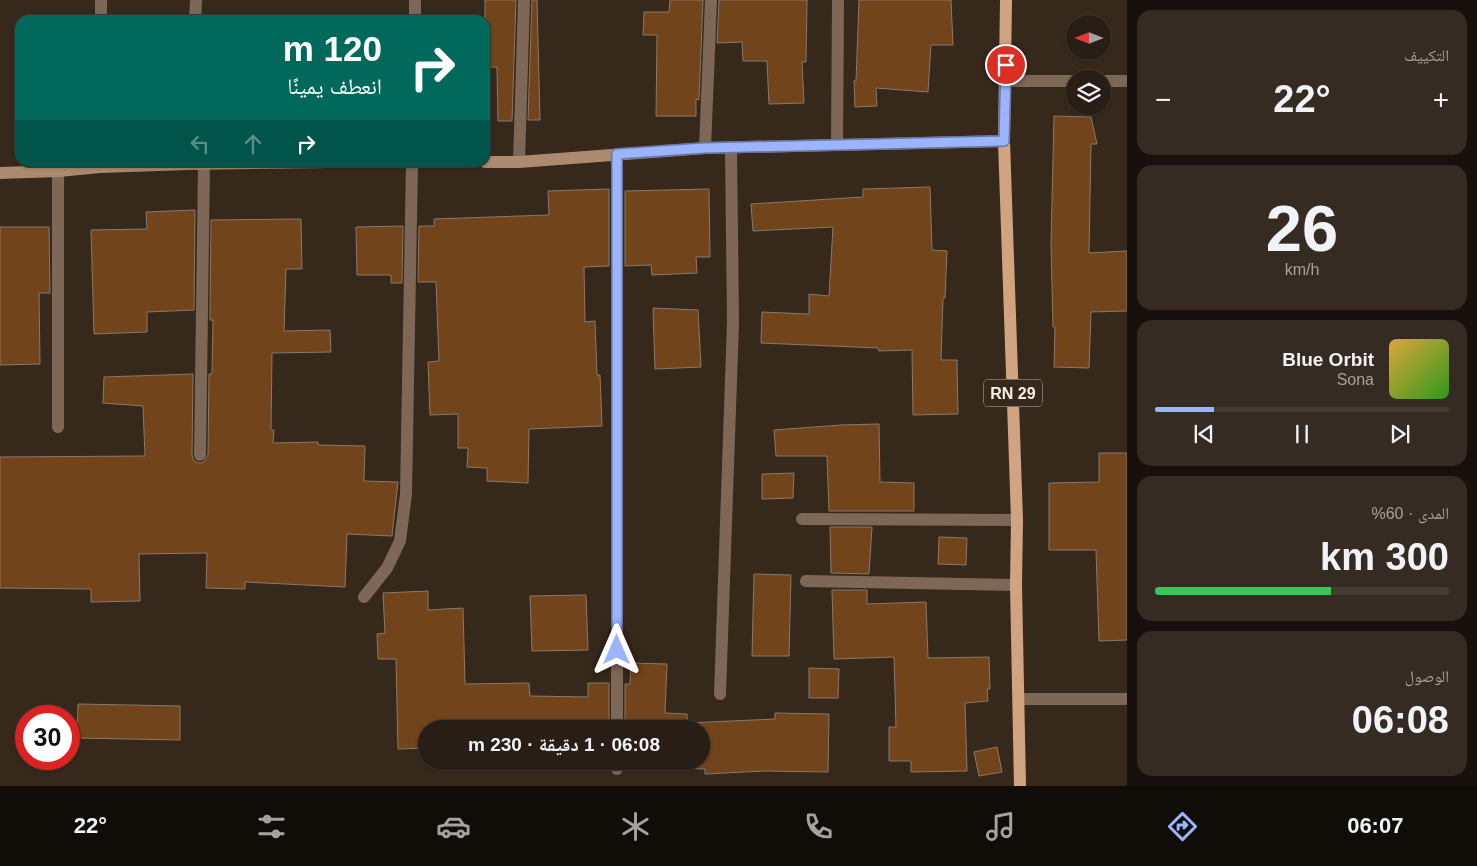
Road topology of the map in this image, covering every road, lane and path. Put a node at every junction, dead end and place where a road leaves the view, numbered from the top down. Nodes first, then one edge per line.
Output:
1 (102, 0) edge
2 (196, 0) edge
3 (415, 0) edge
4 (524, 0) edge
5 (711, 0) edge
6 (838, 0) edge
7 (1006, 0) edge
8 (101, 15) edge
9 (195, 15) edge
10 (415, 15) edge
11 (1005, 81) junction
12 (1066, 81) edge
13 (1111, 81) edge
14 (1127, 81) edge
15 (1004, 141) junction
16 (837, 145) junction
17 (705, 148) junction
18 (731, 148) junction
19 (617, 154) junction
20 (490, 162) edge
21 (519, 162) junction
22 (86, 167) edge
23 (204, 167) edge
24 (412, 167) edge
25 (58, 171) junction
26 (0, 173) edge
27 (58, 427) dead end
28 (200, 455) dead end
29 (802, 519) dead end
30 (1017, 520) junction
31 (806, 581) dead end
32 (1016, 585) junction
33 (364, 597) dead end
34 (720, 694) dead end
35 (1019, 699) junction
36 (1127, 699) edge
37 (617, 720) edge
38 (1020, 786) edge

1 - 8 street
2 - 9 street
3 - 10 street
4 - 21 street
5 - 17 street
6 - 16 street
7 - 11 main road, RN 29
11 - 12 street
11 - 15 main road, RN 29
13 - 14 street
15 - 16 main road
15 - 30 main road, RN 29
16 - 18 main road
17 - 18 main road
17 - 19 main road
18 - 34 street
19 - 21 main road
19 - 37 street
20 - 21 main road
22 - 25 main road
23 - 28 street
24 - 33 street
25 - 26 main road
25 - 27 street
29 - 30 street
30 - 32 main road, RN 29
31 - 32 street
32 - 35 main road, RN 29
35 - 36 street
35 - 38 main road, RN 29

